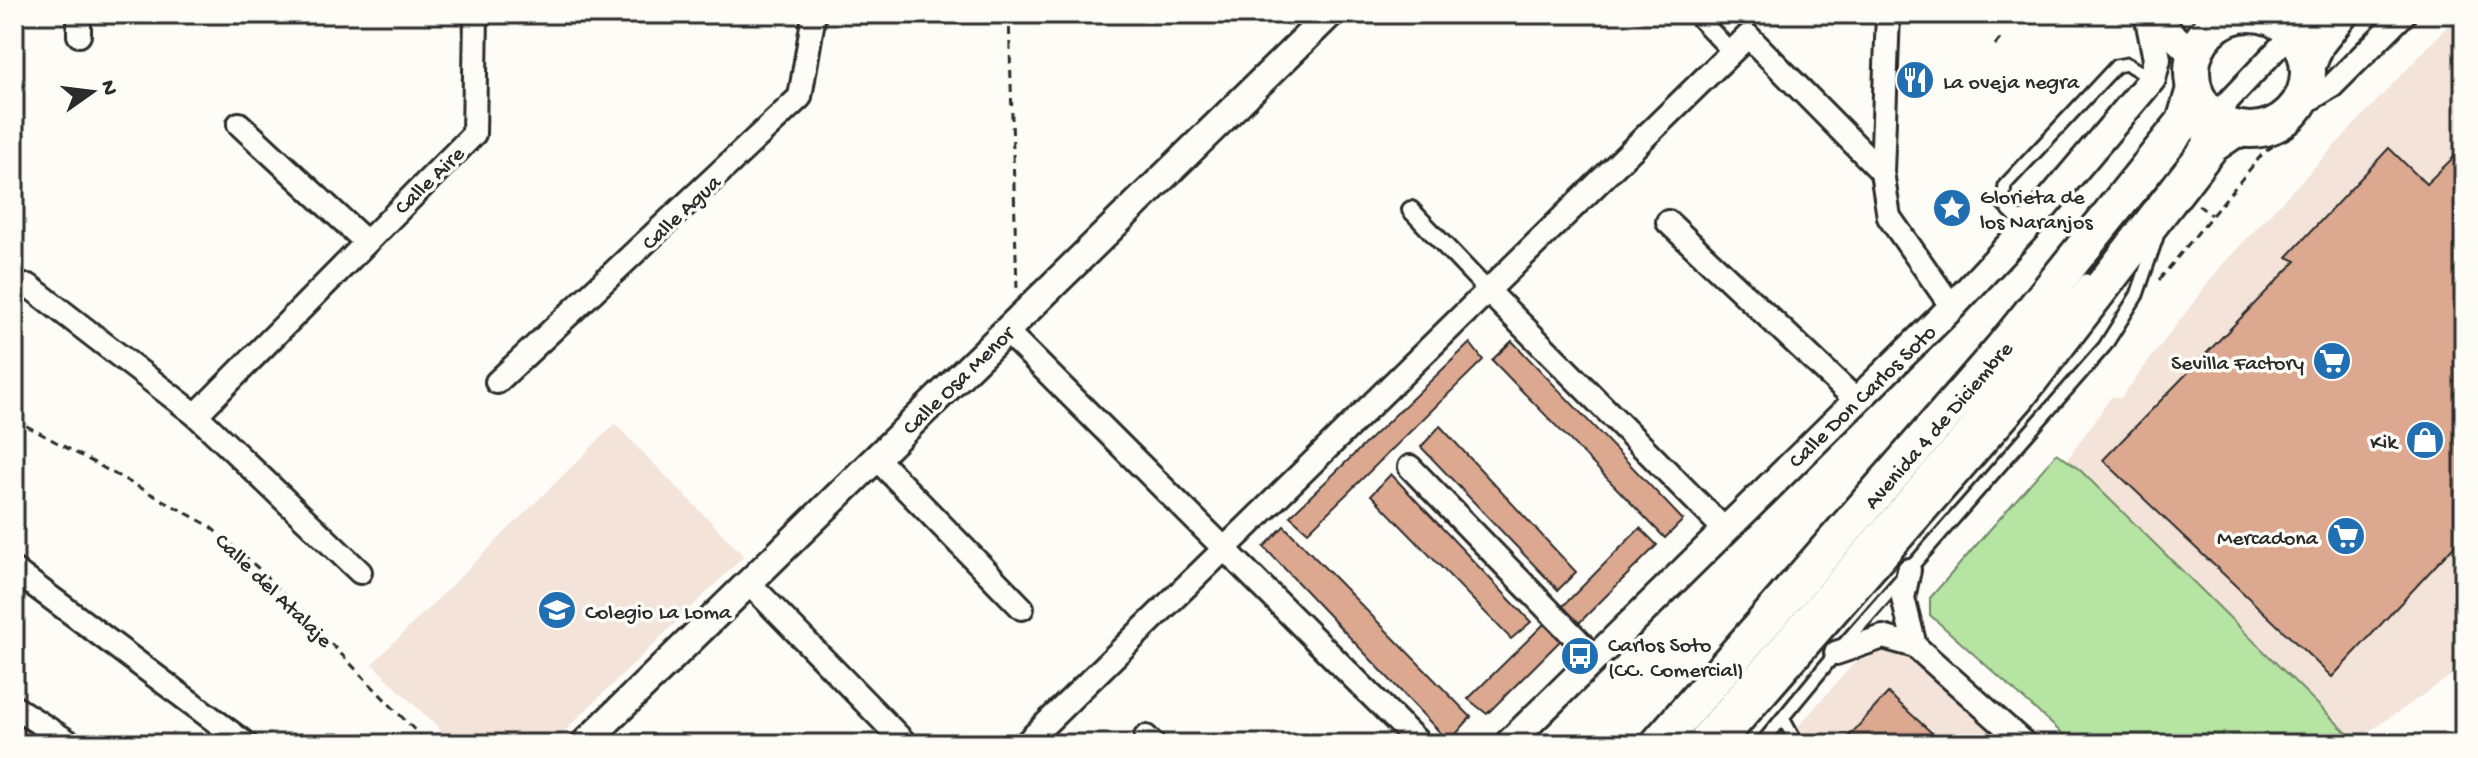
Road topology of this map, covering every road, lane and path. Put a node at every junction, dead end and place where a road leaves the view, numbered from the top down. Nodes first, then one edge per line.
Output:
1 (476, 14) edge
2 (814, 14) edge
3 (1009, 14) edge
4 (1330, 14) edge
5 (1695, 14) edge
6 (1888, 14) edge
7 (2149, 14) edge
8 (2340, 14) edge
9 (2404, 14) edge
10 (2277, 24) edge
11 (2003, 35) dead end
12 (1995, 45) dead end
13 (1731, 52) junction
14 (2152, 79) junction
15 (2305, 112) junction
16 (2203, 113) junction
17 (239, 124) dead end
18 (1882, 172) junction
19 (2169, 202) junction
20 (1411, 210) dead end
21 (2035, 218) junction
22 (1668, 222) dead end
23 (365, 241) junction
24 (29, 286) dead end
25 (2154, 287) dead end
26 (1488, 291) junction
27 (1952, 307) junction
28 (1012, 325) junction
29 (497, 382) dead end
30 (1856, 400) junction
31 (196, 415) junction
32 (14, 419) edge
33 (876, 458) junction
34 (1410, 467) dead end
35 (1725, 530) junction
36 (1225, 548) junction
37 (14, 570) edge
38 (1909, 570) junction
39 (360, 572) dead end
40 (749, 583) junction
41 (1022, 608) dead end
42 (1915, 646) junction
43 (1836, 653) junction
44 (1595, 658) junction
45 (14, 707) edge
46 (1783, 718) junction
47 (72, 744) edge
48 (246, 744) edge
49 (428, 744) edge
50 (584, 744) edge
51 (906, 744) edge
52 (1025, 744) edge
53 (1420, 744) edge
54 (1508, 744) edge
55 (1658, 744) edge
56 (1675, 744) edge
57 (1688, 744) edge
58 (1714, 744) edge
59 (1761, 744) edge
60 (1797, 744) edge
61 (2025, 744) edge

1 - 23 street, Calle Aire
2 - 29 street, Calle Agua
3 - 28 path
4 - 28 street, Calle Osa Menor
5 - 13 street
6 - 18 street
7 - 14 street
7 - 16 street
8 - 10 main road
9 - 15 street
10 - 15 main road
10 - 16 lane
10 - 16 main road
11 - 12 path
13 - 18 street
13 - 26 street
14 - 21 street, Calle Don Carlos Soto
14 - 21 lane
15 - 16 main road
15 - 25 path
16 - 19 main road, Avenida 4 de Diciembre
16 - 55 main road, Avenida 4 de Diciembre
17 - 23 street
18 - 27 street
19 - 38 lane
19 - 58 main road, Avenida 4 de Diciembre
20 - 26 street
21 - 27 street, Calle Don Carlos Soto
22 - 30 street
23 - 31 street, Calle Aire
24 - 31 street
26 - 35 street
26 - 36 street
27 - 30 street, Calle Don Carlos Soto
28 - 33 street, Calle Osa Menor
28 - 36 street
30 - 35 street, Calle Don Carlos Soto
31 - 39 street
32 - 49 path, Calle del Atalaje
33 - 40 street, Calle Osa Menor
33 - 41 street
34 - 44 street
35 - 44 street, Calle Don Carlos Soto
36 - 52 street
36 - 53 street
37 - 48 street
38 - 42 street
38 - 43 lane
40 - 50 street, Calle Osa Menor
40 - 51 street
42 - 43 street
42 - 61 street
43 - 46 lane
44 - 54 street, Calle Don Carlos Soto
45 - 47 street
46 - 59 lane
46 - 60 lane
56 - 57 lane

